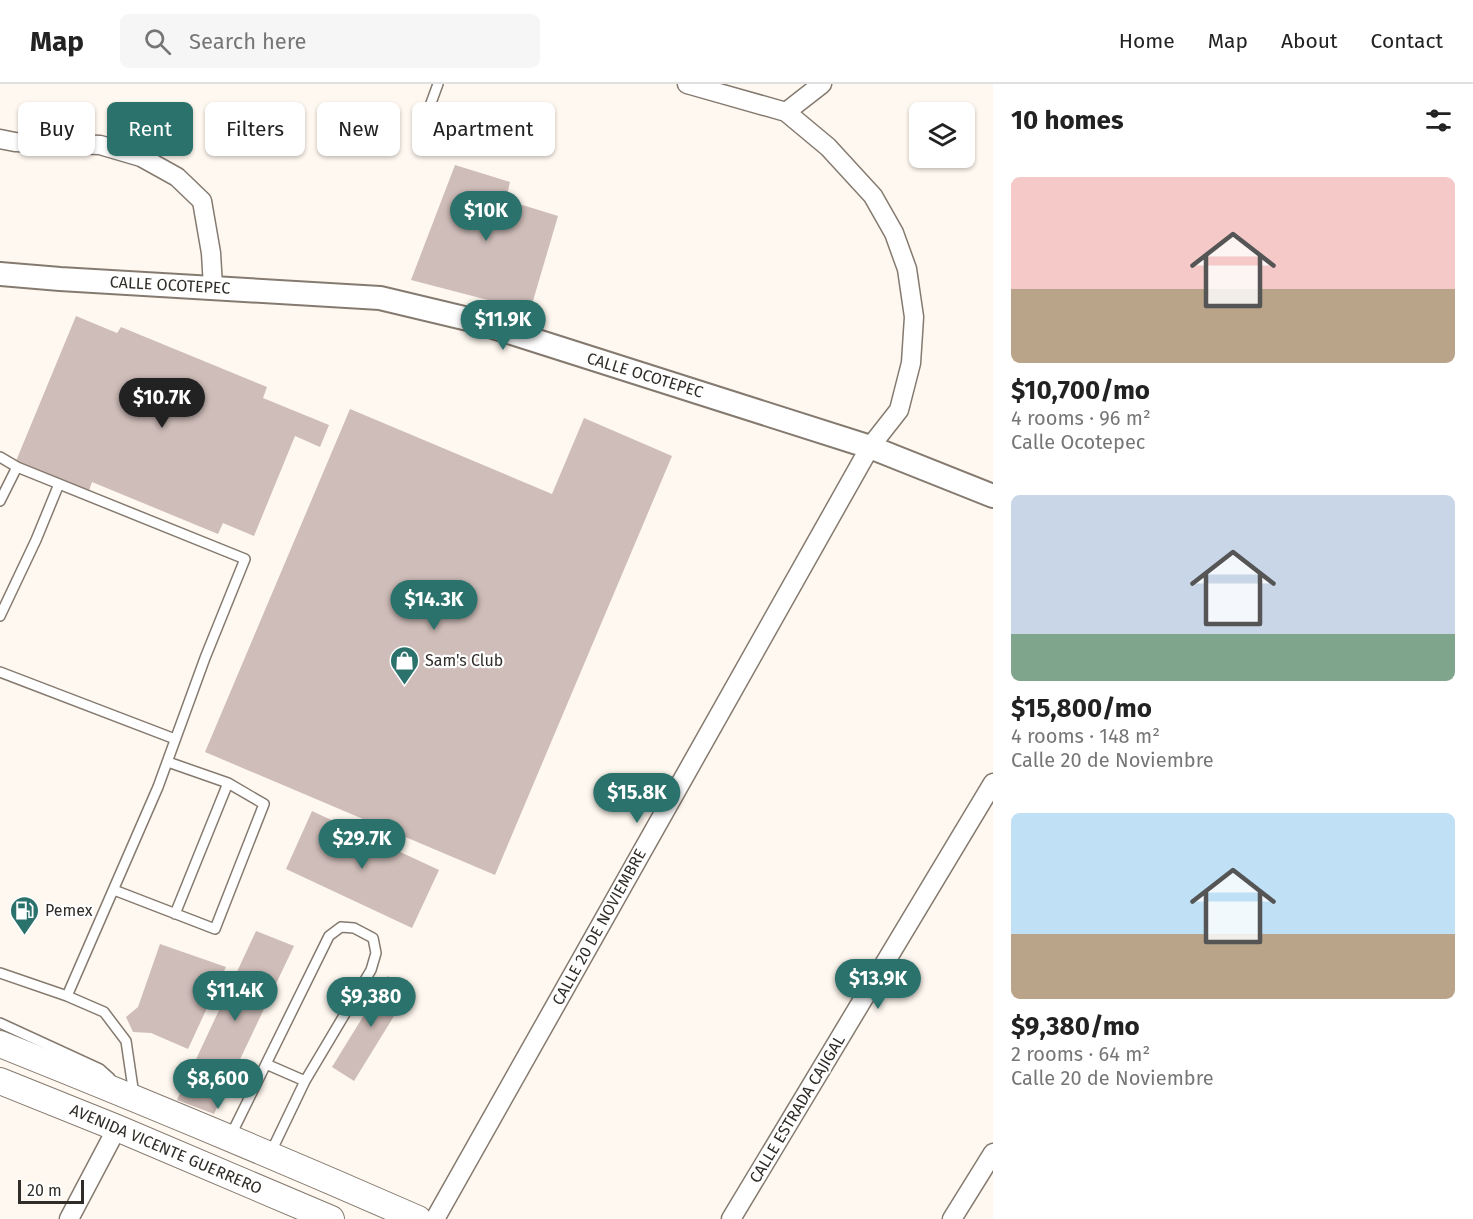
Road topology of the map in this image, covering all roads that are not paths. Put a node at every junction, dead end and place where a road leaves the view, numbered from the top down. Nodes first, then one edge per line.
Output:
1 (438, 84) edge
2 (687, 84) edge
3 (822, 84) edge
4 (431, 102) edge
5 (786, 112) junction
6 (0, 139) edge
7 (0, 274) edge
8 (213, 287) junction
9 (870, 447) junction
10 (1, 458) edge
11 (16, 467) junction
12 (59, 484) junction
13 (993, 496) edge
14 (0, 501) edge
15 (0, 616) edge
16 (0, 672) edge
17 (175, 739) junction
18 (168, 762) junction
19 (228, 783) junction
20 (993, 783) edge
21 (114, 890) junction
22 (175, 914) junction
23 (0, 973) edge
24 (67, 996) junction
25 (0, 1023) edge
26 (0, 1044) edge
27 (266, 1064) junction
28 (0, 1081) edge
29 (305, 1081) junction
30 (131, 1096) junction
31 (117, 1128) junction
32 (228, 1139) junction
33 (993, 1153) edge
34 (270, 1154) junction
35 (69, 1219) edge
36 (331, 1219) edge
37 (418, 1219) edge
38 (435, 1219) edge
39 (731, 1219) edge
40 (952, 1219) edge

1 - 4 lane
2 - 5 street
3 - 5 street
5 - 9 street, CALLE 20 DE NOVIEMBRE
6 - 8 street
7 - 8 street, CALLE OCOTEPEC
8 - 9 street, CALLE OCOTEPEC
9 - 13 street, CALLE OCOTEPEC
9 - 38 street, CALLE 20 DE NOVIEMBRE
10 - 11 lane
11 - 12 lane
11 - 14 lane
12 - 15 lane
12 - 17 lane
16 - 17 lane
17 - 18 lane
18 - 19 lane
18 - 21 lane
19 - 22 lane
19 - 22 lane
20 - 39 street, CALLE ESTRADA CAJIGAL
21 - 22 lane
21 - 24 lane
23 - 24 lane
24 - 30 lane
25 - 30 lane
26 - 30 main road, AVENIDA VICENTE GUERRERO
27 - 29 lane
27 - 29 lane
27 - 32 lane
28 - 31 main road, AVENIDA VICENTE GUERRERO
29 - 34 lane
30 - 32 main road, AVENIDA VICENTE GUERRERO
31 - 35 street
31 - 36 main road, AVENIDA VICENTE GUERRERO
32 - 34 main road, AVENIDA VICENTE GUERRERO
33 - 40 street
34 - 37 main road, AVENIDA VICENTE GUERRERO

